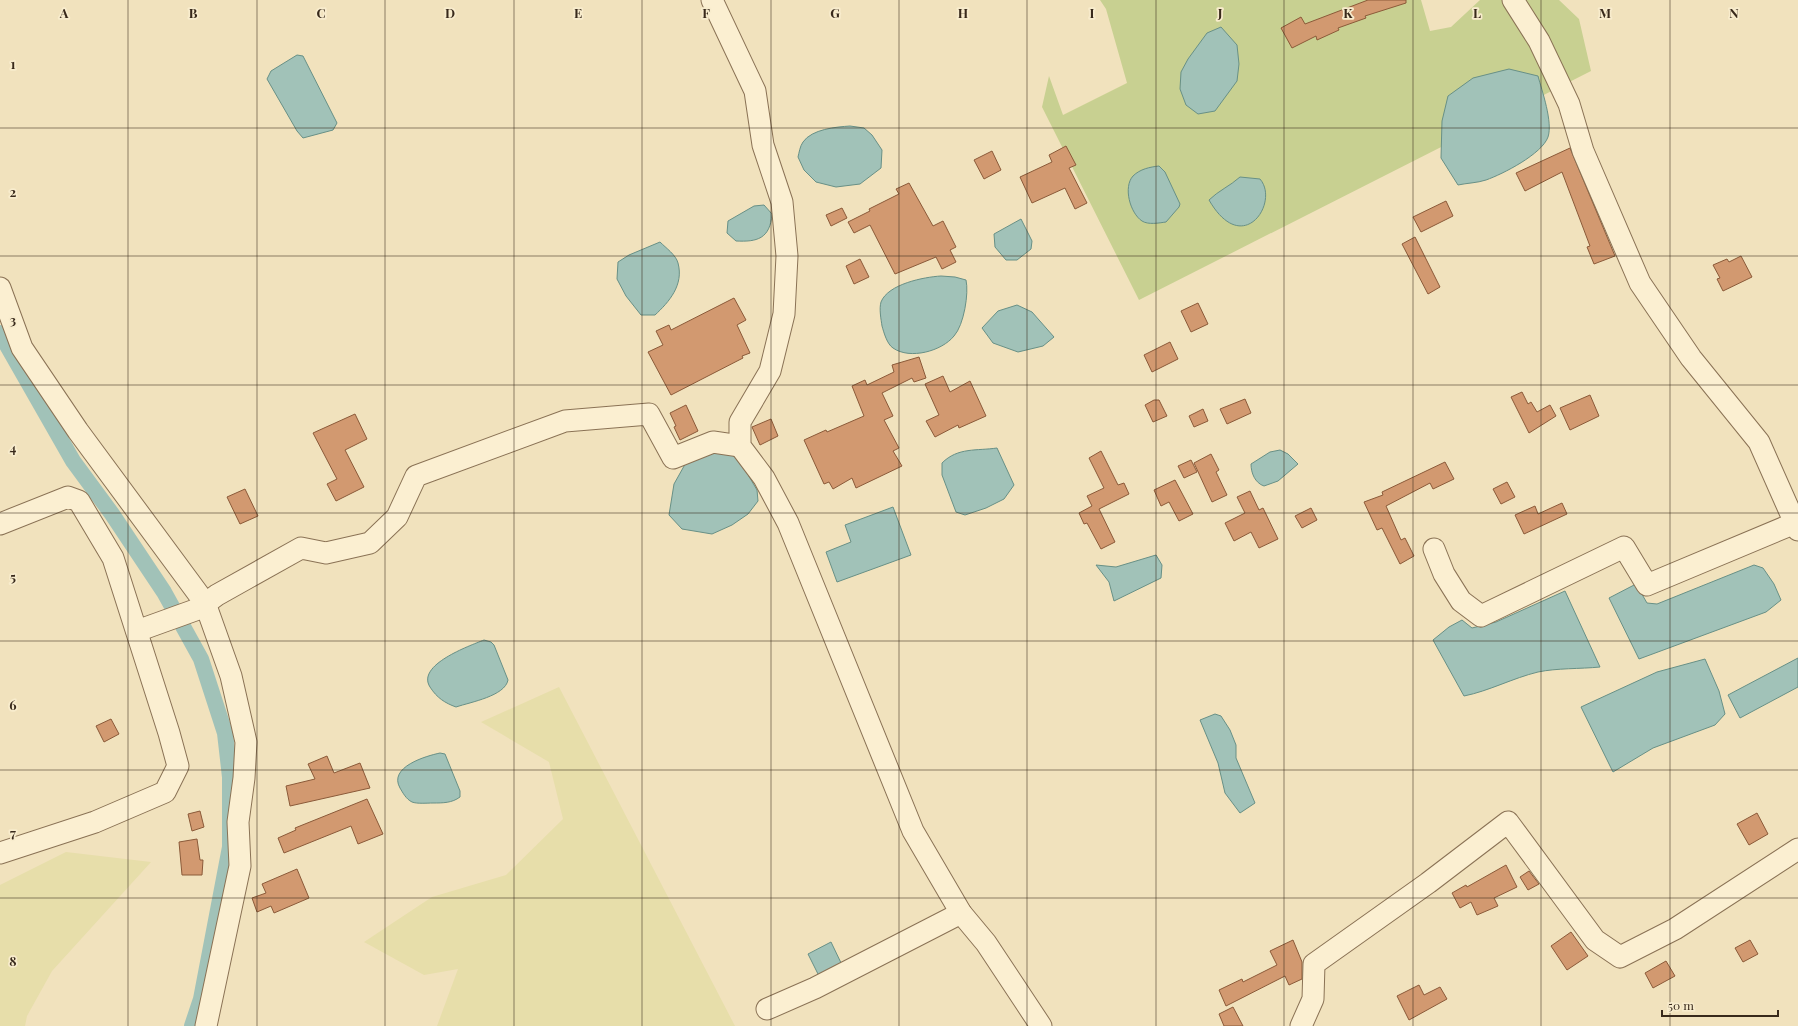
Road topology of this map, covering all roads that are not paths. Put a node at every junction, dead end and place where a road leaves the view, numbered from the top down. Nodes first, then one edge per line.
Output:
1 (712, 0) edge
2 (1513, 0) edge
3 (0, 288) edge
4 (740, 446) junction
5 (0, 524) edge
6 (1796, 526) edge
7 (1434, 548) dead end
8 (202, 606) junction
9 (137, 631) junction
10 (1798, 849) edge
11 (0, 853) edge
12 (961, 913) junction
13 (768, 1009) dead end
14 (206, 1026) edge
15 (1041, 1026) edge
16 (1301, 1026) edge

1 - 4 street
2 - 6 street
3 - 8 street
4 - 8 street
4 - 12 street
5 - 9 street
6 - 7 street
8 - 9 street
8 - 14 street
9 - 11 street
10 - 16 street
12 - 13 street
12 - 15 street

